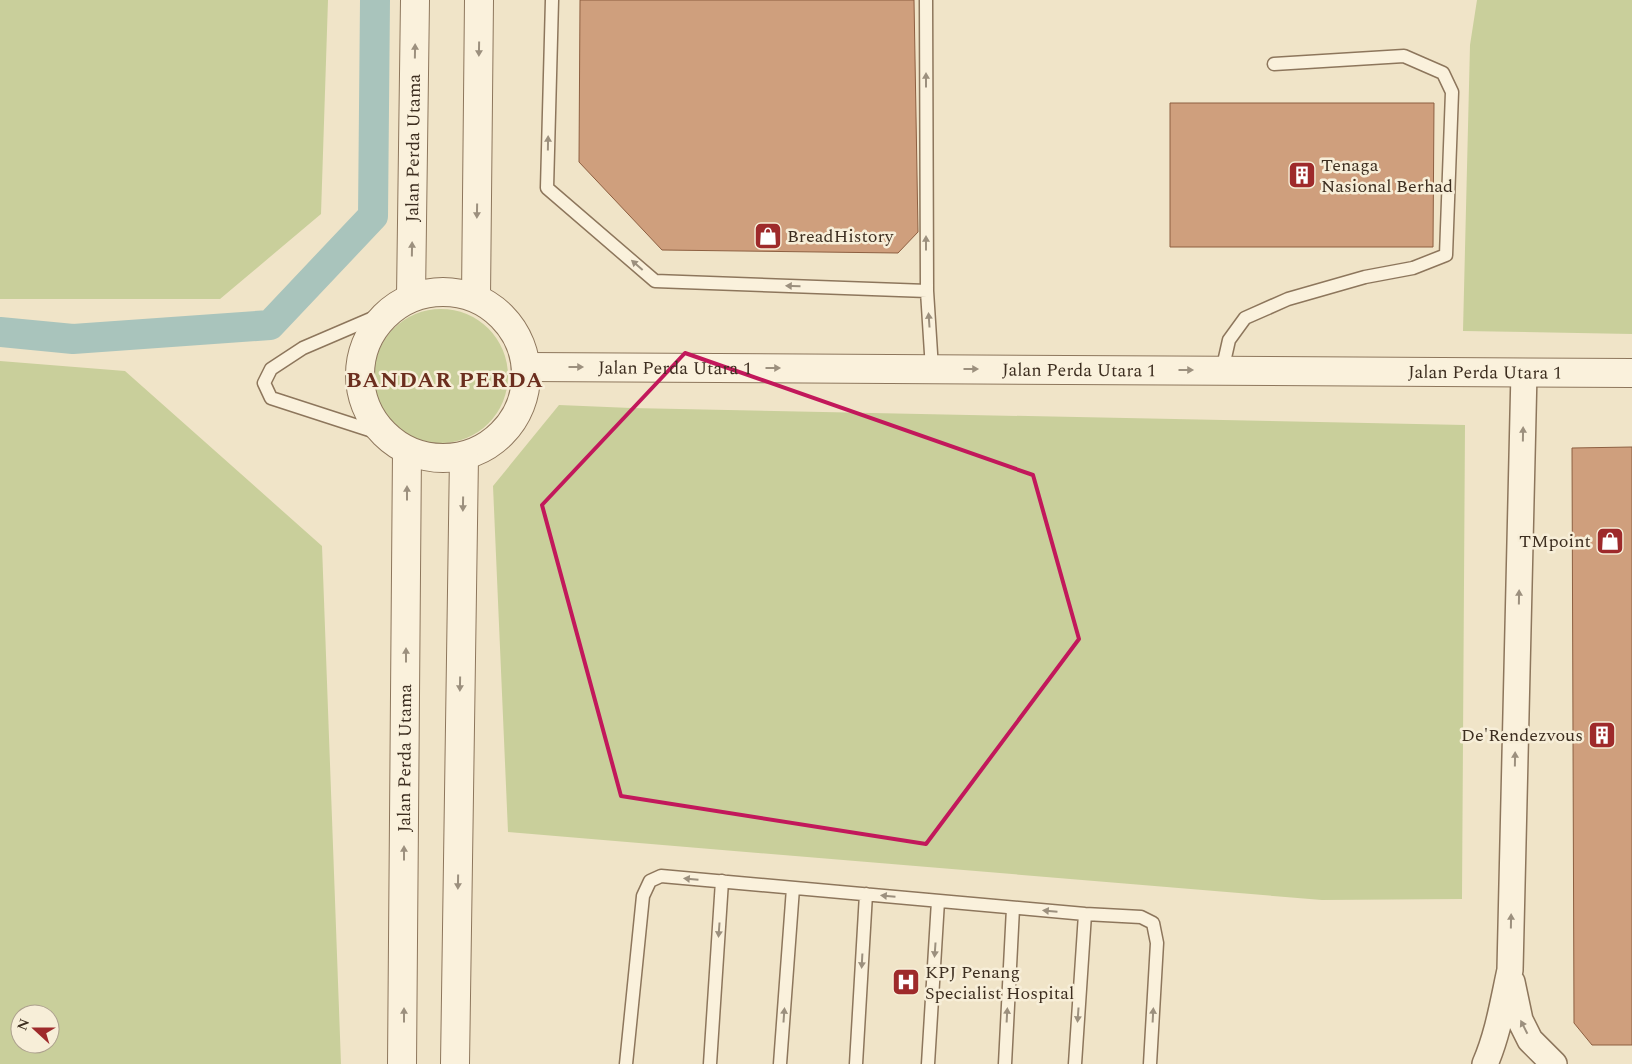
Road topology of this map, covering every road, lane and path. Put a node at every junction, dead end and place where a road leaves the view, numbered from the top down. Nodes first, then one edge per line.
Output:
1 (415, 0) edge
2 (479, 0) edge
3 (552, 0) edge
4 (926, 0) edge
5 (1274, 64) dead end
6 (926, 291) junction
7 (411, 297) junction
8 (476, 297) junction
9 (388, 312) junction
10 (527, 367) junction
11 (932, 369) junction
12 (1222, 371) junction
13 (1524, 372) junction
14 (1632, 373) edge
15 (384, 436) junction
16 (407, 451) junction
17 (464, 456) junction
18 (722, 881) junction
19 (793, 888) junction
20 (866, 894) junction
21 (938, 901) junction
22 (1012, 908) junction
23 (1085, 914) junction
24 (1510, 970) junction
25 (455, 1063) edge
26 (402, 1064) edge
27 (626, 1064) edge
28 (710, 1064) edge
29 (780, 1064) edge
30 (856, 1064) edge
31 (928, 1064) edge
32 (1005, 1064) edge
33 (1075, 1064) edge
34 (1150, 1064) edge
35 (1485, 1064) edge
36 (1554, 1064) edge

7 -> 1 street, Jalan Perda Utama
2 -> 8 street
6 -> 3 lane
6 -> 4 lane
5 - 12 lane
11 -> 6 lane
7 - 8 street
7 - 9 street
8 - 10 street
9 - 15 street
9 - 15 lane
10 -> 11 street, Jalan Perda Utara 1
10 - 17 street
11 -> 12 street, Jalan Perda Utara 1
12 - 13 street, Jalan Perda Utara 1
13 - 14 street, Jalan Perda Utara 1
24 -> 13 street
15 - 16 street
16 - 17 street
26 -> 16 street, Jalan Perda Utama
17 -> 25 street
18 - 19 lane
18 -> 27 lane
18 -> 28 lane
19 - 20 lane
29 -> 19 lane
21 -> 20 lane
20 -> 30 lane
21 - 22 lane
21 -> 31 lane
23 -> 22 lane
32 -> 22 lane
23 -> 33 lane
34 -> 23 lane
24 - 35 street
36 -> 24 street

